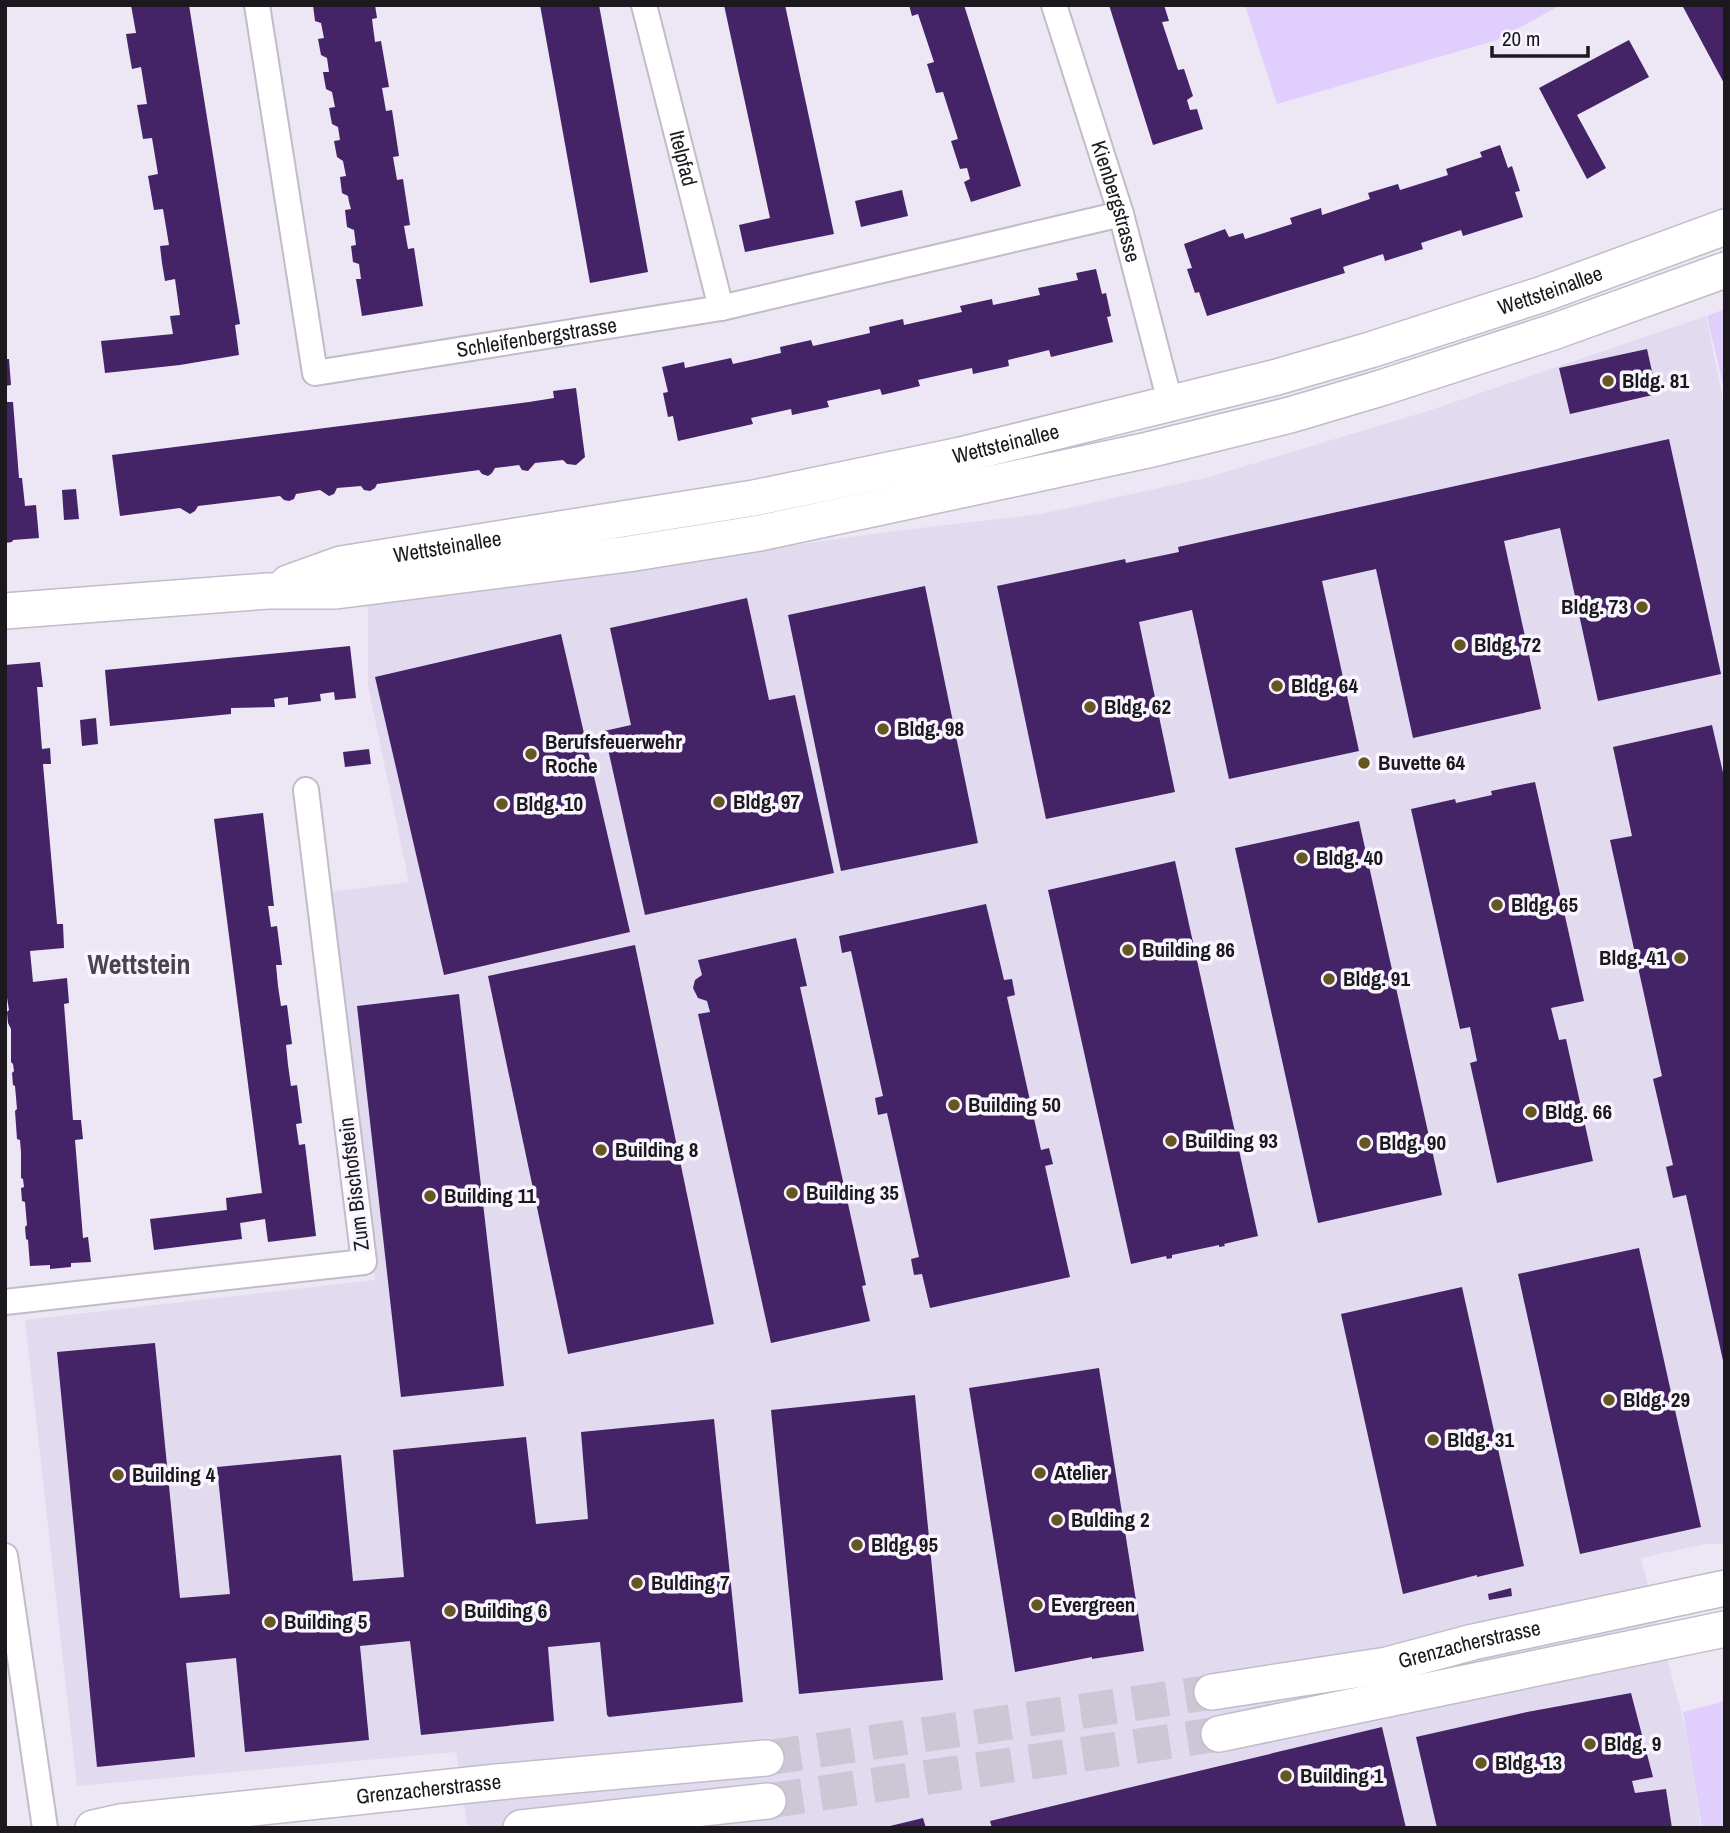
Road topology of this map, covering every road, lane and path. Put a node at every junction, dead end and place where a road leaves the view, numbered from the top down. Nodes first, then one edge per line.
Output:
1 (257, 5) edge
2 (644, 5) edge
3 (1054, 5) edge
4 (1121, 214) junction
5 (1725, 227) edge
6 (1725, 270) edge
7 (721, 309) junction
8 (1170, 402) junction
9 (268, 591) junction
10 (5, 611) edge
11 (306, 790) dead end
12 (5, 1302) edge
13 (5, 1556) edge
14 (1725, 1588) edge
15 (1725, 1629) edge
16 (1212, 1692) tunnel mouth
17 (1219, 1734) tunnel mouth
18 (765, 1758) tunnel mouth
19 (768, 1801) tunnel mouth
20 (45, 1828) edge
21 (93, 1828) edge
22 (521, 1828) edge

1 - 7 street, Schleifenbergstrasse
2 - 7 street, Itelpfad
3 - 4 street, Kienbergstrasse
4 - 7 street, Schleifenbergstrasse
4 - 8 street, Kienbergstrasse
5 - 8 main road, Wettsteinallee
6 - 9 main road, Wettsteinallee
8 - 9 main road, Wettsteinallee
9 - 10 main road, Wettsteinallee
11 - 12 street, Zum Bischofstein
13 - 20 street
14 - 16 main road, Grenzacherstrasse
15 - 17 main road, Grenzacherstrasse
18 - 21 main road, Grenzacherstrasse
19 - 22 main road

